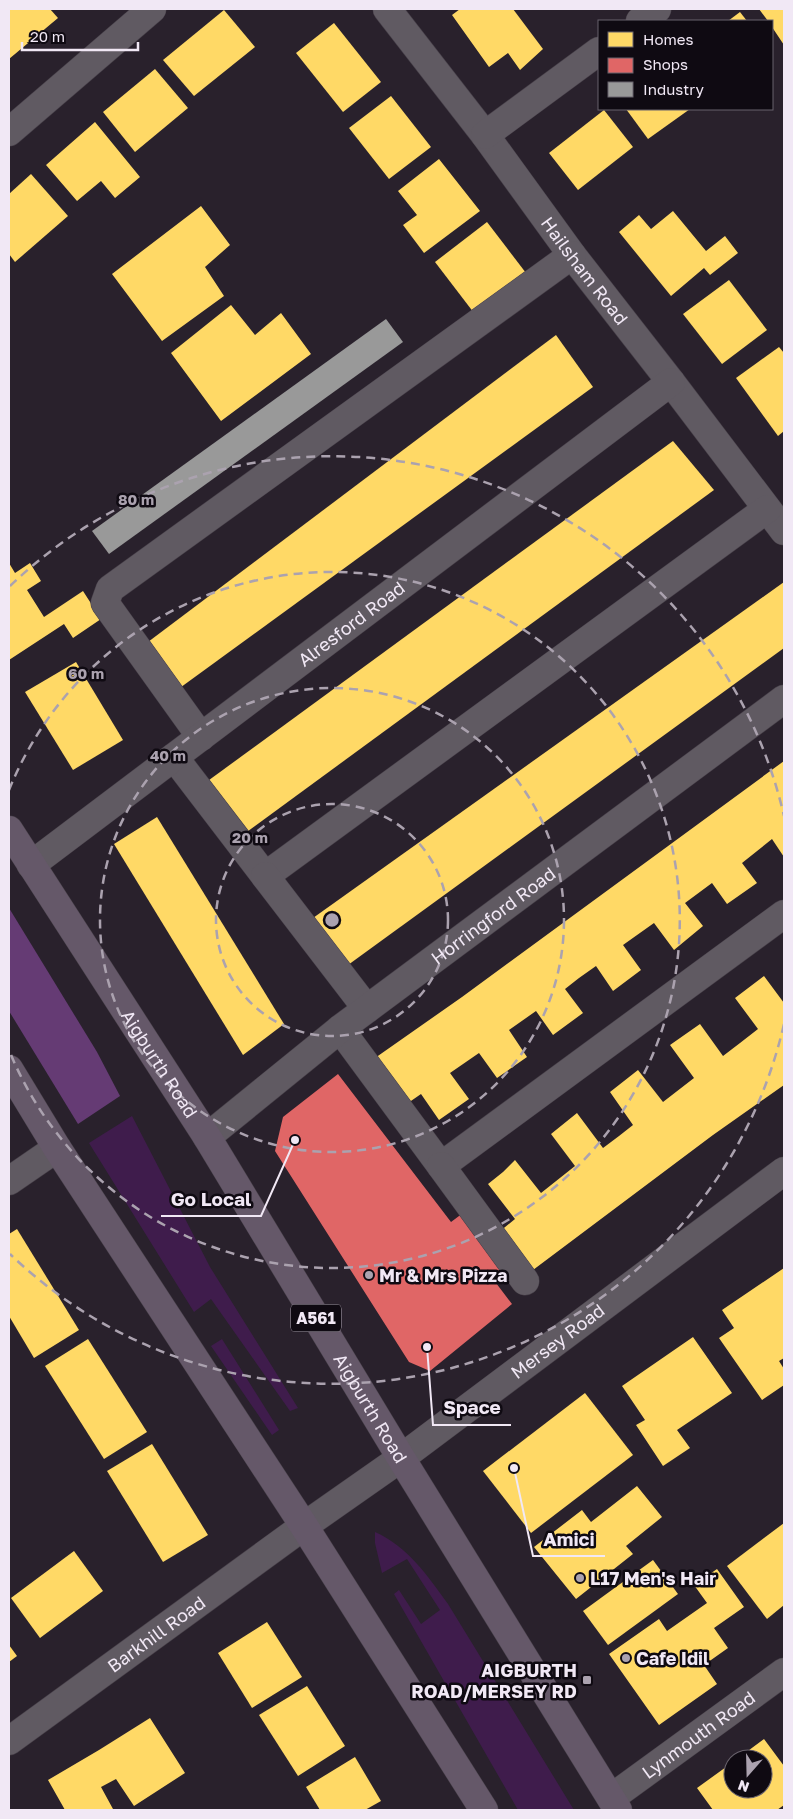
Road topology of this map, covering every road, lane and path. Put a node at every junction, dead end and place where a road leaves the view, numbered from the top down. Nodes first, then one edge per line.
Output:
1 (152, 9) edge
2 (387, 9) edge
3 (658, 9) edge
4 (642, 20) edge
5 (598, 52) edge
6 (9, 132) edge
7 (485, 135) junction
8 (572, 256) junction
9 (671, 382) junction
10 (767, 508) junction
11 (784, 531) edge
12 (784, 699) edge
13 (201, 737) junction
14 (174, 757) junction
15 (9, 830) edge
16 (31, 865) junction
17 (265, 876) junction
18 (784, 914) edge
19 (368, 1009) junction
20 (340, 1029) junction
21 (9, 1069) edge
22 (206, 1137) junction
23 (57, 1148) junction
24 (441, 1166) junction
25 (784, 1171) edge
26 (9, 1181) edge
27 (525, 1282) dead end
28 (400, 1458) junction
29 (304, 1526) junction
30 (784, 1672) edge
31 (9, 1741) edge
32 (614, 1804) edge
33 (484, 1810) edge

1 - 6 street
2 - 7 street, Hailsham Road
3 - 4 street
5 - 7 street
7 - 8 street, Hailsham Road
8 - 9 street, Hailsham Road
8 - 13 street
9 - 10 street, Hailsham Road
9 - 13 street, Alresford Road
10 - 11 street, Hailsham Road
10 - 17 street
12 - 19 street, Horringford Road
13 - 14 street, Alresford Road
14 - 16 street, Alresford Road
14 - 17 street
15 - 16 highway, Aigburth Road / A561
16 - 22 highway, Aigburth Road / A561
17 - 19 street
18 - 24 street
19 - 20 street, Horringford Road
20 - 22 street, Horringford Road
20 - 24 street
21 - 23 highway
22 - 28 highway, Aigburth Road / A561
23 - 26 street
23 - 29 highway
24 - 27 street
25 - 28 street, Mersey Road
28 - 29 street, Mersey Road
28 - 32 highway, Aigburth Road / A561
29 - 31 street, Barkhill Road
29 - 33 highway
30 - 32 street, Lynmouth Road

